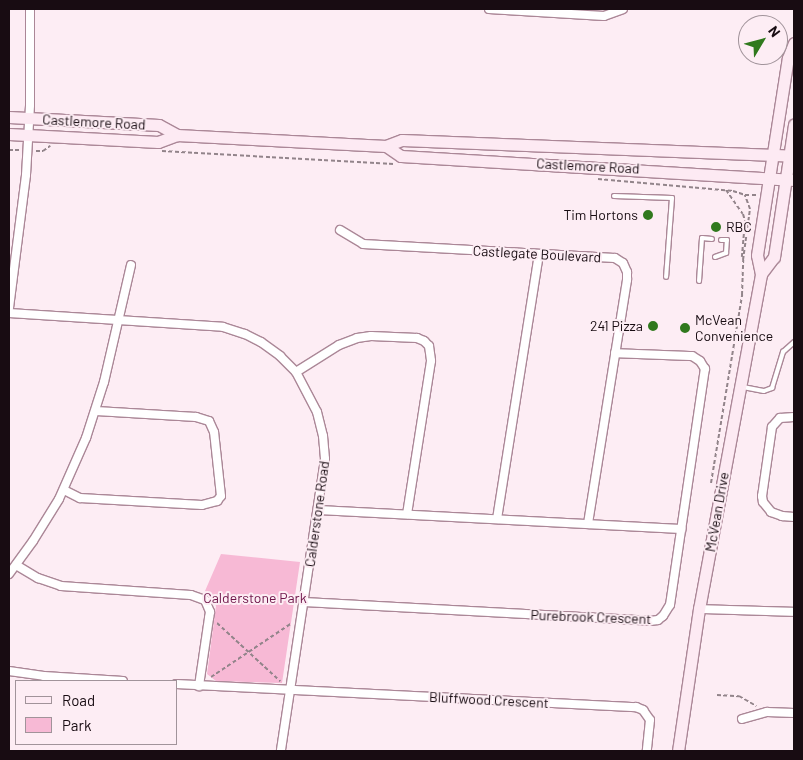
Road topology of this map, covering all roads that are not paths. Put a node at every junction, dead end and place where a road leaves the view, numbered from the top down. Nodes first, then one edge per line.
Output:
1 (30, 9) edge
2 (489, 9) edge
3 (623, 9) edge
4 (794, 43) edge
5 (9, 116) edge
6 (28, 118) junction
7 (794, 124) edge
8 (9, 134) edge
9 (28, 135) junction
10 (177, 135) junction
11 (386, 146) junction
12 (772, 155) junction
13 (792, 156) edge
14 (769, 177) junction
15 (790, 179) edge
16 (614, 196) dead end
17 (340, 230) dead end
18 (712, 239) dead end
19 (722, 240) dead end
20 (539, 254) junction
21 (715, 257) dead end
22 (131, 265) dead end
23 (761, 274) junction
24 (666, 277) dead end
25 (699, 281) dead end
26 (9, 308) edge
27 (9, 314) edge
28 (119, 319) junction
29 (794, 342) edge
30 (615, 353) junction
31 (296, 372) junction
32 (739, 386) junction
33 (96, 412) junction
34 (794, 417) edge
35 (64, 490) junction
36 (318, 510) junction
37 (407, 514) junction
38 (794, 517) edge
39 (497, 519) junction
40 (588, 524) junction
41 (682, 529) junction
42 (16, 565) junction
43 (9, 574) edge
44 (304, 602) junction
45 (700, 609) junction
46 (794, 612) edge
47 (9, 671) edge
48 (105, 680) edge
49 (178, 684) edge
50 (199, 686) junction
51 (290, 690) junction
52 (794, 713) edge
53 (742, 719) dead end
54 (281, 751) edge
55 (647, 751) edge
56 (678, 751) edge

1 - 6 street
2 - 3 street
4 - 12 main road, McVean Drive
5 - 6 main road, Castlemore Road
6 - 9 street
6 - 10 main road, Castlemore Road
7 - 13 main road, McVean Drive
8 - 9 main road, Castlemore Road
9 - 10 main road, Castlemore Road
9 - 26 street
10 - 11 main road, Castlemore Road
11 - 12 main road, Castlemore Road
11 - 14 main road, Castlemore Road
12 - 13 main road, Castlemore Road
12 - 14 main road, McVean Drive
13 - 15 main road, McVean Drive
14 - 15 main road, Castlemore Road
14 - 23 main road, McVean Drive
15 - 23 main road, McVean Drive
16 - 24 lane
17 - 20 street, Castlegate Boulevard
18 - 25 lane
19 - 21 lane
20 - 30 street, Castlegate Boulevard
20 - 39 street
22 - 28 street
23 - 32 main road, McVean Drive
27 - 28 street, Calderstone Road
28 - 31 street, Calderstone Road
28 - 33 street
29 - 32 lane
30 - 40 street, Castlegate Boulevard
30 - 41 street
31 - 36 street, Calderstone Road
31 - 37 street
32 - 45 main road, McVean Drive
33 - 35 street
33 - 35 street
34 - 38 street
35 - 42 street
36 - 37 street
36 - 44 street, Calderstone Road
37 - 39 street
39 - 40 street
40 - 41 street
41 - 44 street, Purebrook Crescent
42 - 43 street
42 - 50 street
44 - 51 street, Calderstone Road
45 - 46 street
45 - 56 main road, McVean Drive
47 - 48 street
49 - 50 street
50 - 51 street
51 - 54 street, Calderstone Road
51 - 55 street, Bluffwood Crescent
52 - 53 street

